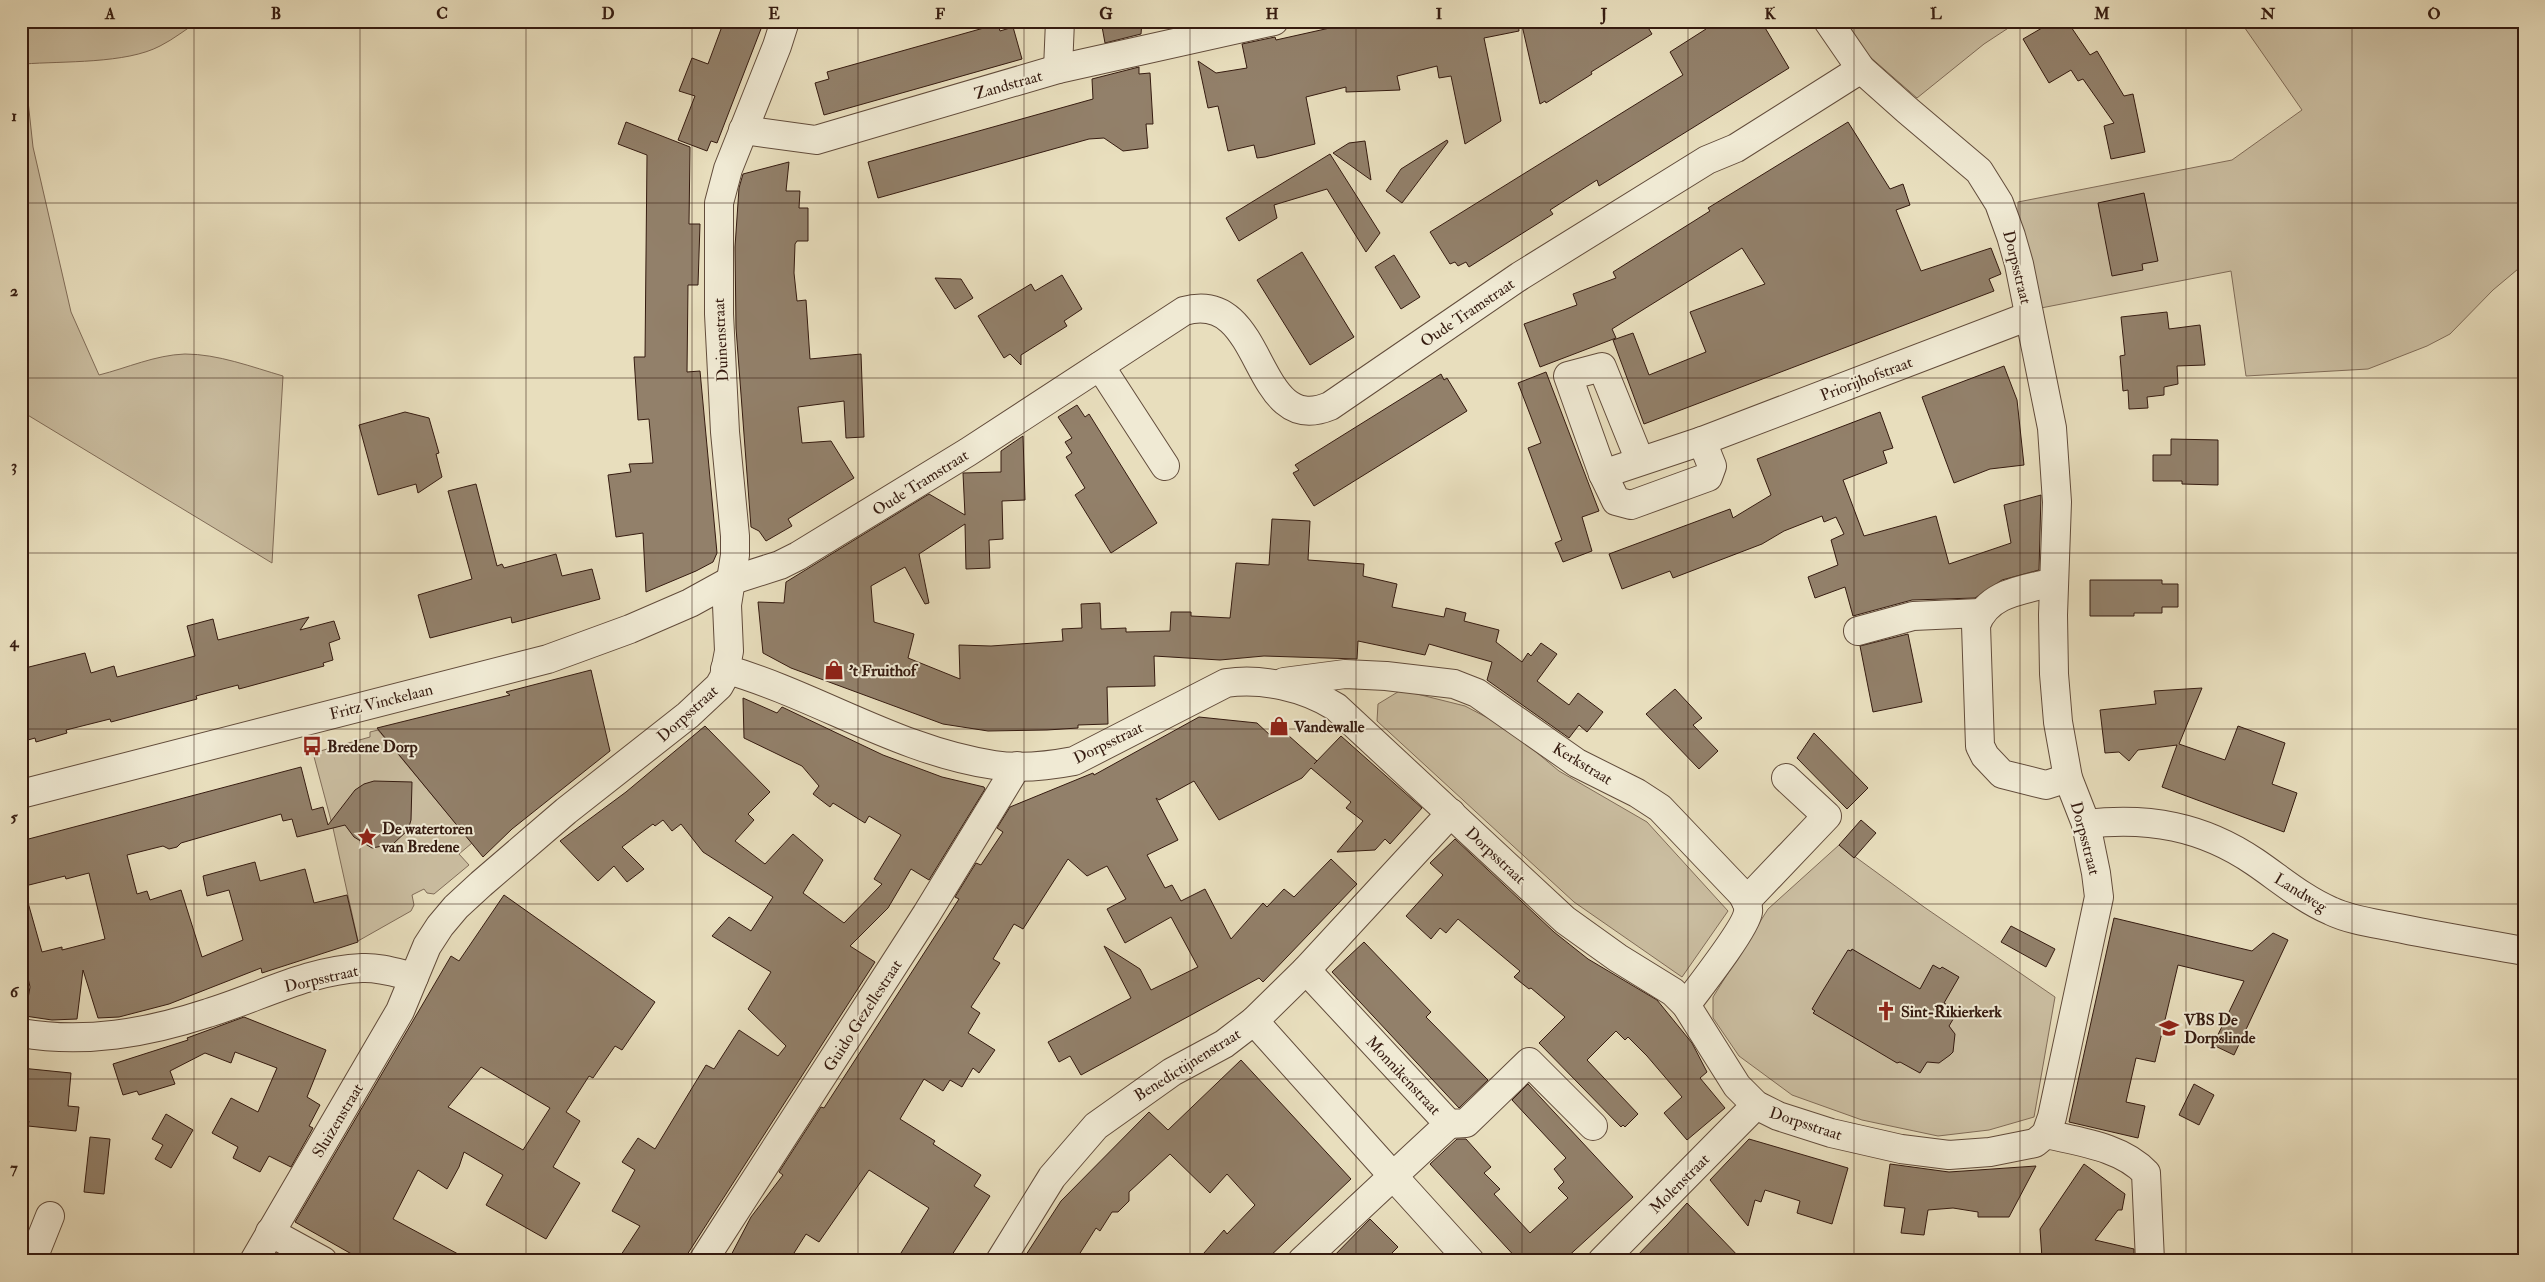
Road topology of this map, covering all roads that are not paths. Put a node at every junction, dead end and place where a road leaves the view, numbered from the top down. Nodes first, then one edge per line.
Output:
1 (784, 21) edge
2 (1060, 21) edge
3 (1274, 21) edge
4 (1828, 21) edge
5 (1058, 69) junction
6 (1861, 69) junction
7 (744, 130) junction
8 (2030, 316) junction
9 (1100, 366) junction
10 (1702, 441) junction
11 (1640, 461) junction
12 (1166, 466) dead end
13 (1603, 474) junction
14 (730, 581) junction
15 (2054, 582) junction
16 (1980, 614) junction
17 (1858, 632) dead end
18 (725, 669) junction
19 (1267, 684) junction
20 (1017, 766) junction
21 (1786, 778) dead end
22 (2068, 778) junction
23 (21, 794) edge
24 (1451, 813) junction
25 (2086, 824) junction
26 (1746, 901) junction
27 (2524, 951) edge
28 (1306, 970) junction
29 (414, 977) junction
30 (1686, 1005) junction
31 (1254, 1021) junction
32 (21, 1033) edge
33 (1756, 1106) junction
34 (1449, 1124) junction
35 (1593, 1126) dead end
36 (2046, 1134) junction
37 (1393, 1176) junction
38 (50, 1216) dead end
39 (270, 1232) junction
40 (32, 1261) edge
41 (254, 1261) edge
42 (322, 1261) edge
43 (703, 1261) edge
44 (1000, 1261) edge
45 (1302, 1261) edge
46 (1470, 1261) edge
47 (1602, 1261) edge
48 (2150, 1261) edge

1 - 7 street, Duinenstraat
2 - 5 street
3 - 5 street, Zandstraat
4 - 6 street, Dorpsstraat
5 - 7 street, Zandstraat
6 - 8 street, Dorpsstraat
6 - 9 street, Oude Tramstraat
7 - 14 street, Duinenstraat
8 - 10 street, Priorijhofstraat
8 - 15 street, Dorpsstraat
9 - 12 street
9 - 14 street, Oude Tramstraat
10 - 11 street, Priorijhofstraat
10 - 13 street
11 - 13 street, Priorijhofstraat
11 - 13 street
14 - 18 street, Duinenstraat
14 - 23 street, Fritz Vinckelaan
15 - 16 street
15 - 22 street, Dorpsstraat
16 - 17 street
16 - 22 street
18 - 20 street, Dorpsstraat
18 - 29 street, Dorpsstraat
19 - 20 street, Dorpsstraat
19 - 24 street, Dorpsstraat
19 - 26 street, Kerkstraat
20 - 43 street, Guido Gezellestraat
21 - 26 street
22 - 25 street, Dorpsstraat
24 - 28 street, Benedictijnenstraat
24 - 30 street, Dorpsstraat
25 - 27 street, Landweg
25 - 36 street, Dorpsstraat
26 - 30 street
28 - 31 street, Benedictijnenstraat
28 - 34 street, Monnikenstraat
29 - 32 street, Dorpsstraat
29 - 39 street, Sluizenstraat
30 - 33 street, Dorpsstraat
31 - 37 street
31 - 44 street, Benedictijnenstraat
33 - 36 street, Dorpsstraat
33 - 47 street, Molenstraat
34 - 35 street
34 - 37 street, Monnikenstraat
36 - 48 street
37 - 45 street, Monnikenstraat
37 - 46 street
38 - 40 street
39 - 41 street, Sluizenstraat
39 - 42 street

